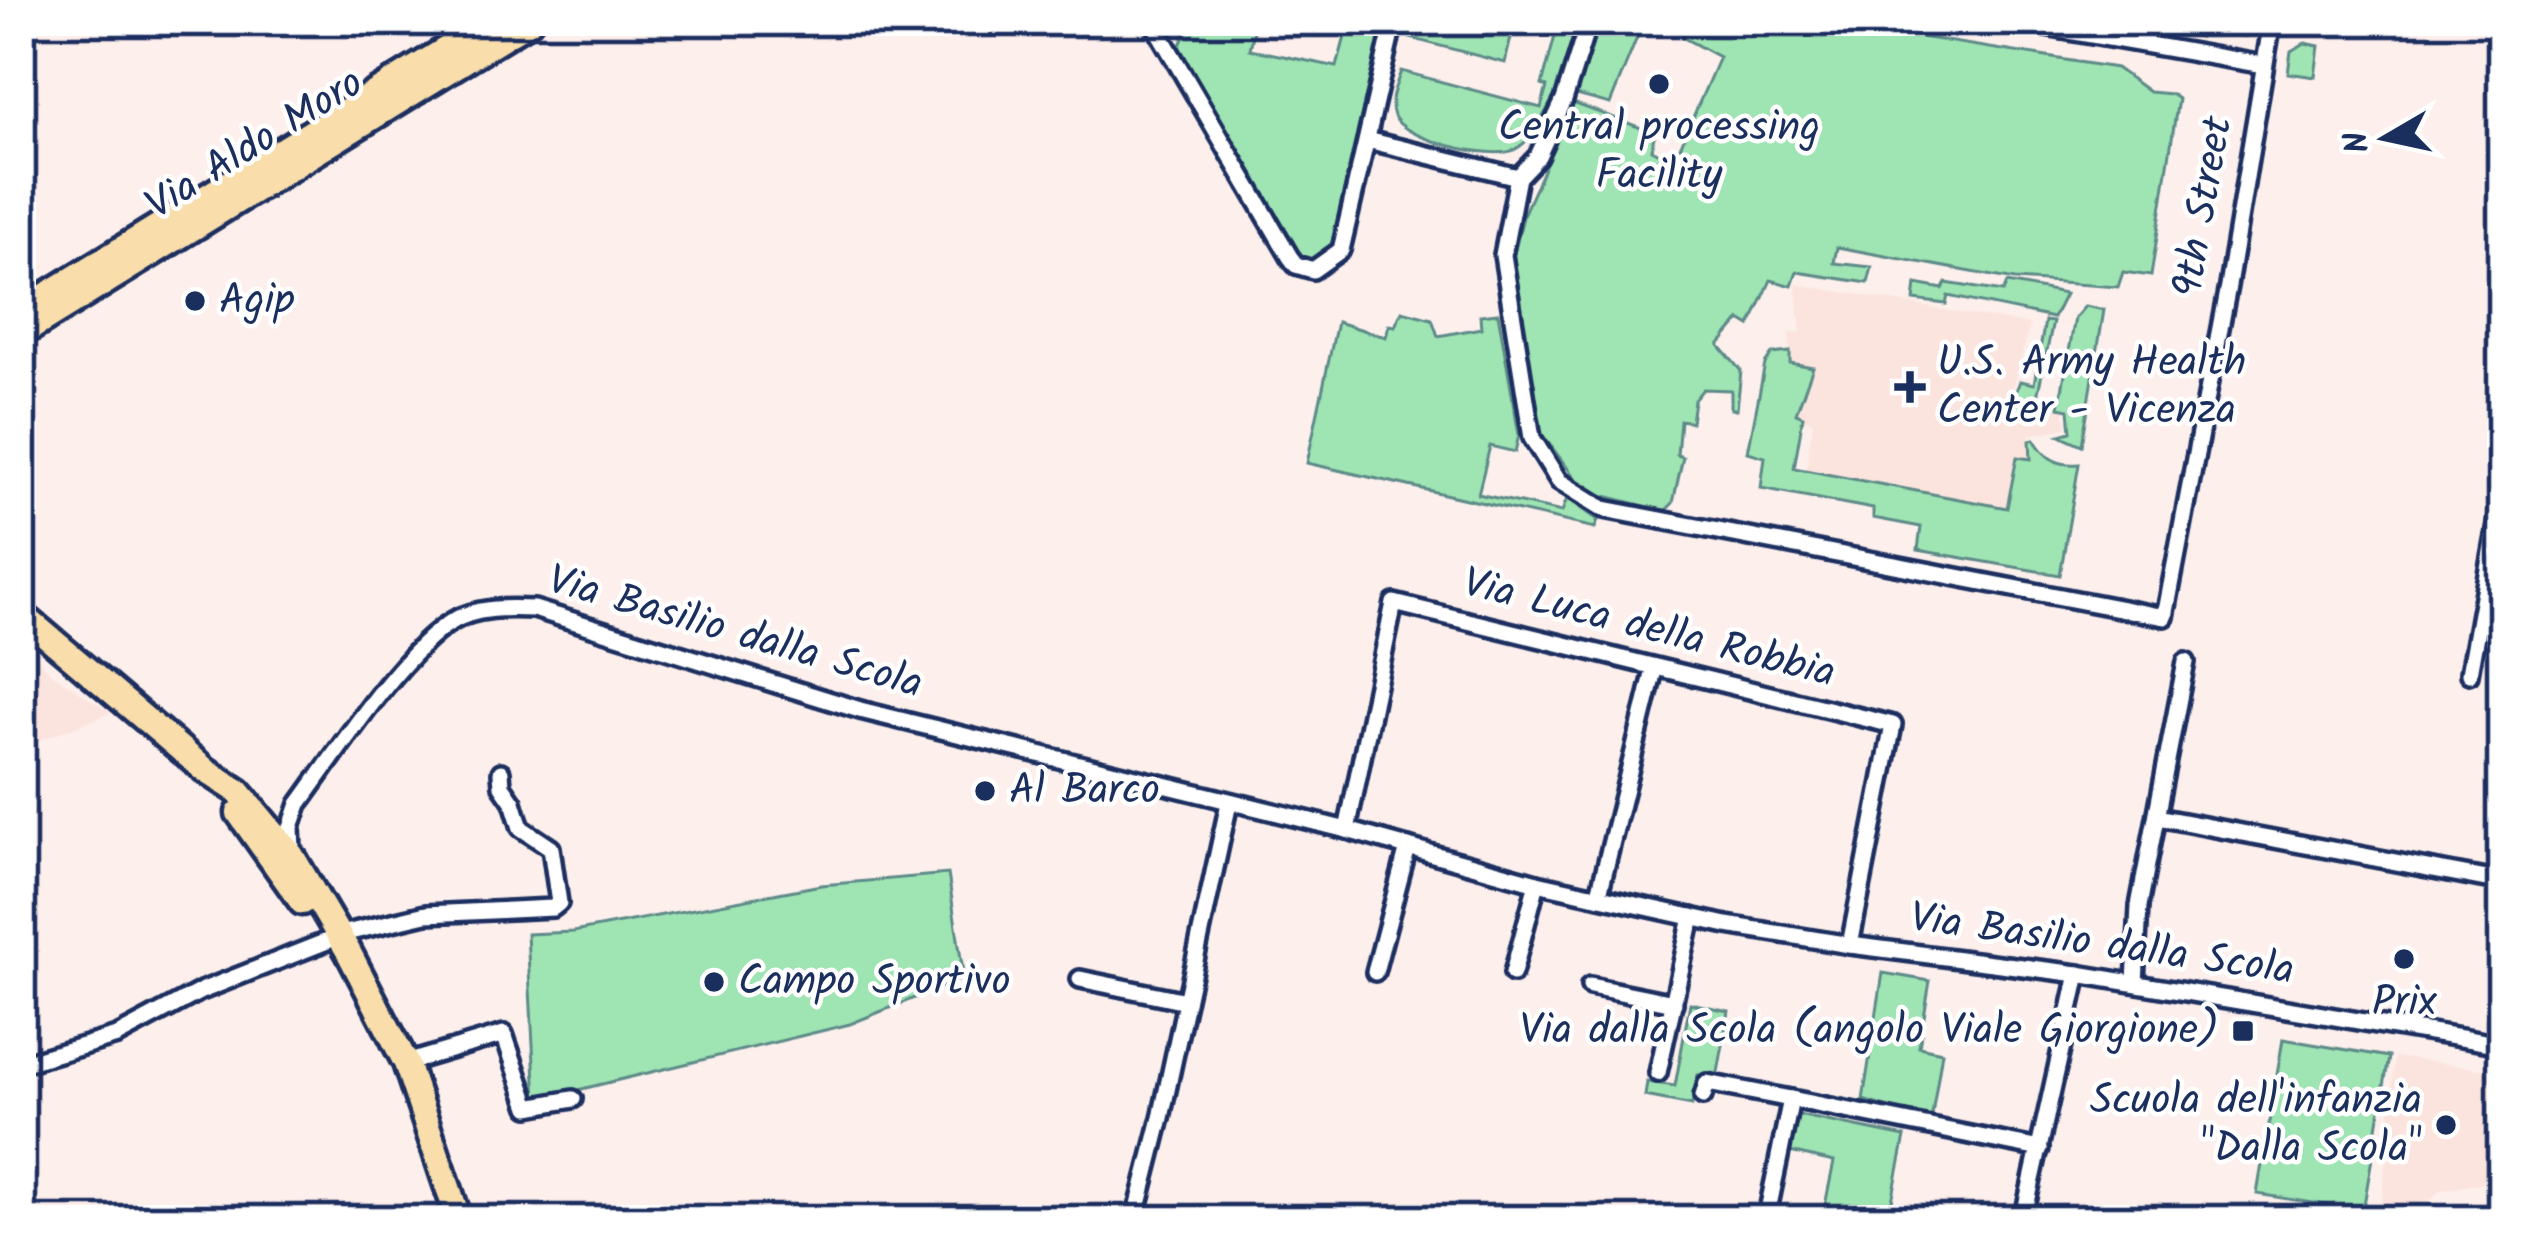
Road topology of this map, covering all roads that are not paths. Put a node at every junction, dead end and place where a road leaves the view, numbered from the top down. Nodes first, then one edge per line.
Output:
1 (492, 21) edge
2 (529, 21) edge
3 (1152, 21) edge
4 (1394, 21) edge
5 (1589, 21) edge
6 (2011, 21) edge
7 (2272, 21) edge
8 (2264, 65) junction
9 (1367, 140) junction
10 (1518, 177) junction
11 (21, 310) edge
12 (21, 334) edge
13 (2502, 491) edge
14 (21, 614) edge
15 (2186, 662) dead end
16 (1654, 670) junction
17 (2469, 674) dead end
18 (204, 769) junction
19 (501, 772) dead end
20 (1229, 803) junction
21 (232, 804) junction
22 (299, 804) junction
23 (258, 812) junction
24 (2157, 817) junction
25 (1347, 830) junction
26 (286, 840) junction
27 (1408, 847) junction
28 (2502, 882) edge
29 (1537, 883) junction
30 (1599, 894) junction
31 (1692, 916) junction
32 (333, 938) junction
33 (1850, 946) junction
34 (1375, 972) dead end
35 (1514, 973) dead end
36 (2078, 974) junction
37 (1080, 979) dead end
38 (2134, 983) junction
39 (1590, 986) dead end
40 (1186, 1001) junction
41 (1674, 1003) junction
42 (2502, 1045) edge
43 (406, 1063) junction
44 (21, 1064) edge
45 (1658, 1073) dead end
46 (1703, 1096) dead end
47 (573, 1099) dead end
48 (1791, 1100) junction
49 (2040, 1149) junction
50 (459, 1220) edge
51 (1135, 1220) edge
52 (1766, 1220) edge
53 (2023, 1220) edge

1 - 11 main road, Via Aldo Moro
2 - 12 main road, Via Aldo Moro
3 - 9 street
4 - 9 street
5 - 10 street
6 - 8 street
7 - 8 street, 9th Street
8 - 10 street, 9th Street
9 - 10 street
13 - 17 street
14 - 18 main road
15 - 24 street
16 - 25 street, Via Luca della Robbia
16 - 30 street
16 - 33 street, Via Luca della Robbia
18 - 21 main road
18 - 23 main road
19 - 32 street
20 - 22 street, Via Basilio dalla Scola
20 - 25 street, Via Basilio dalla Scola
20 - 40 street
21 - 26 street
21 - 32 main road
22 - 23 street
22 - 26 street, Via Basilio dalla Scola
23 - 26 main road
24 - 28 street
24 - 38 street
25 - 27 street, Via Basilio dalla Scola
26 - 32 main road
27 - 29 street, Via Basilio dalla Scola
27 - 34 street
29 - 30 street, Via Basilio dalla Scola
29 - 35 street
30 - 31 street, Via Basilio dalla Scola
31 - 33 street, Via Basilio dalla Scola
31 - 41 street
32 - 43 main road
32 - 44 street
33 - 36 street, Via Basilio dalla Scola
36 - 38 street, Via Basilio dalla Scola
36 - 49 street
37 - 40 street
38 - 42 street, Via Basilio dalla Scola
39 - 41 street
40 - 51 street
41 - 45 street
43 - 47 street
43 - 50 main road
46 - 48 street
48 - 49 street
48 - 52 street
49 - 53 street

